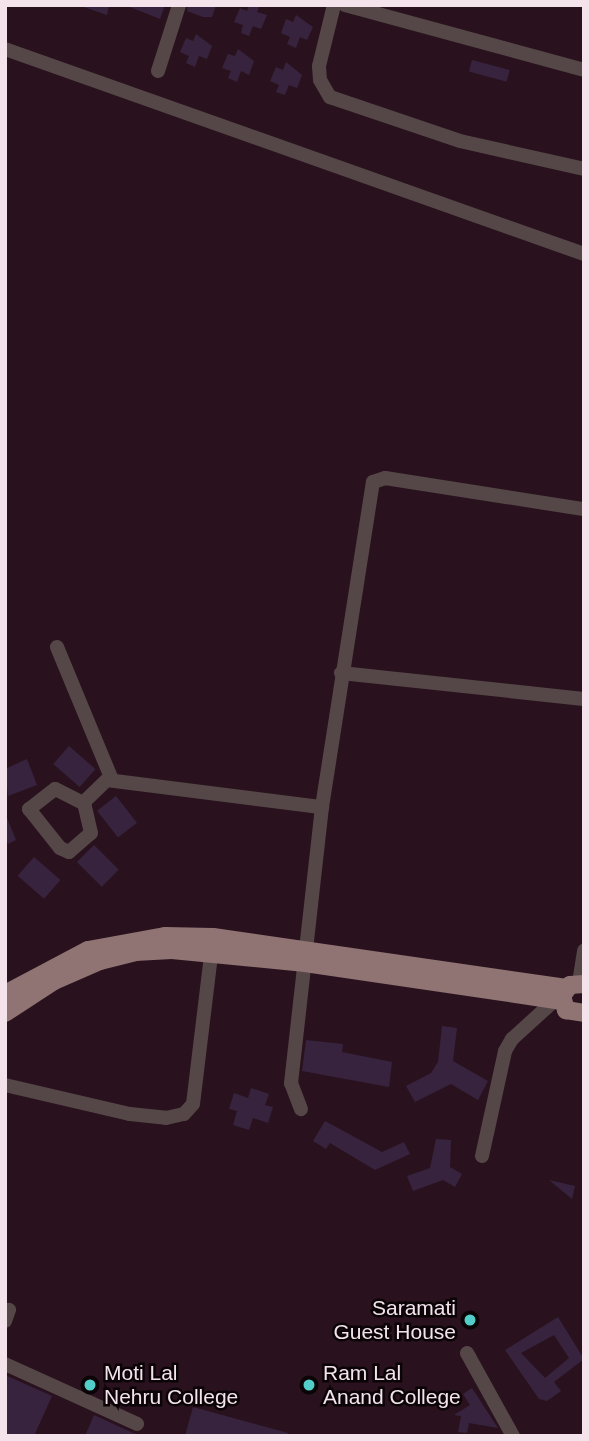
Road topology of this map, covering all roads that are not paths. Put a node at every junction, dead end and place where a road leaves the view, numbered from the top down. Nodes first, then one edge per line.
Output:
1 (180, 5) edge
2 (334, 5) edge
3 (345, 5) edge
4 (5, 50) edge
5 (584, 70) edge
6 (158, 71) dead end
7 (584, 169) edge
8 (584, 254) edge
9 (584, 509) edge
10 (57, 647) dead end
11 (341, 673) junction
12 (584, 699) edge
13 (112, 780) junction
14 (83, 803) junction
15 (321, 807) junction
16 (212, 944) junction
17 (584, 950) edge
18 (306, 957) junction
19 (569, 991) edge
20 (5, 994) edge
21 (5, 1013) edge
22 (584, 1013) edge
23 (5, 1085) edge
24 (301, 1109) dead end
25 (482, 1156) dead end
26 (467, 1353) dead end
27 (5, 1364) edge
28 (137, 1424) dead end
29 (513, 1436) edge

1 - 6 lane
2 - 7 lane
3 - 5 lane
4 - 8 lane
9 - 11 lane
10 - 13 lane
11 - 12 lane
11 - 15 lane
13 - 14 lane
13 - 15 lane
14 - 14 lane
15 - 18 lane
16 - 18 main road
16 - 20 main road
16 - 21 main road
16 - 23 lane
17 - 19 lane
18 - 19 main road
18 - 24 lane
19 - 22 main road
19 - 25 lane
26 - 29 lane
27 - 28 lane

